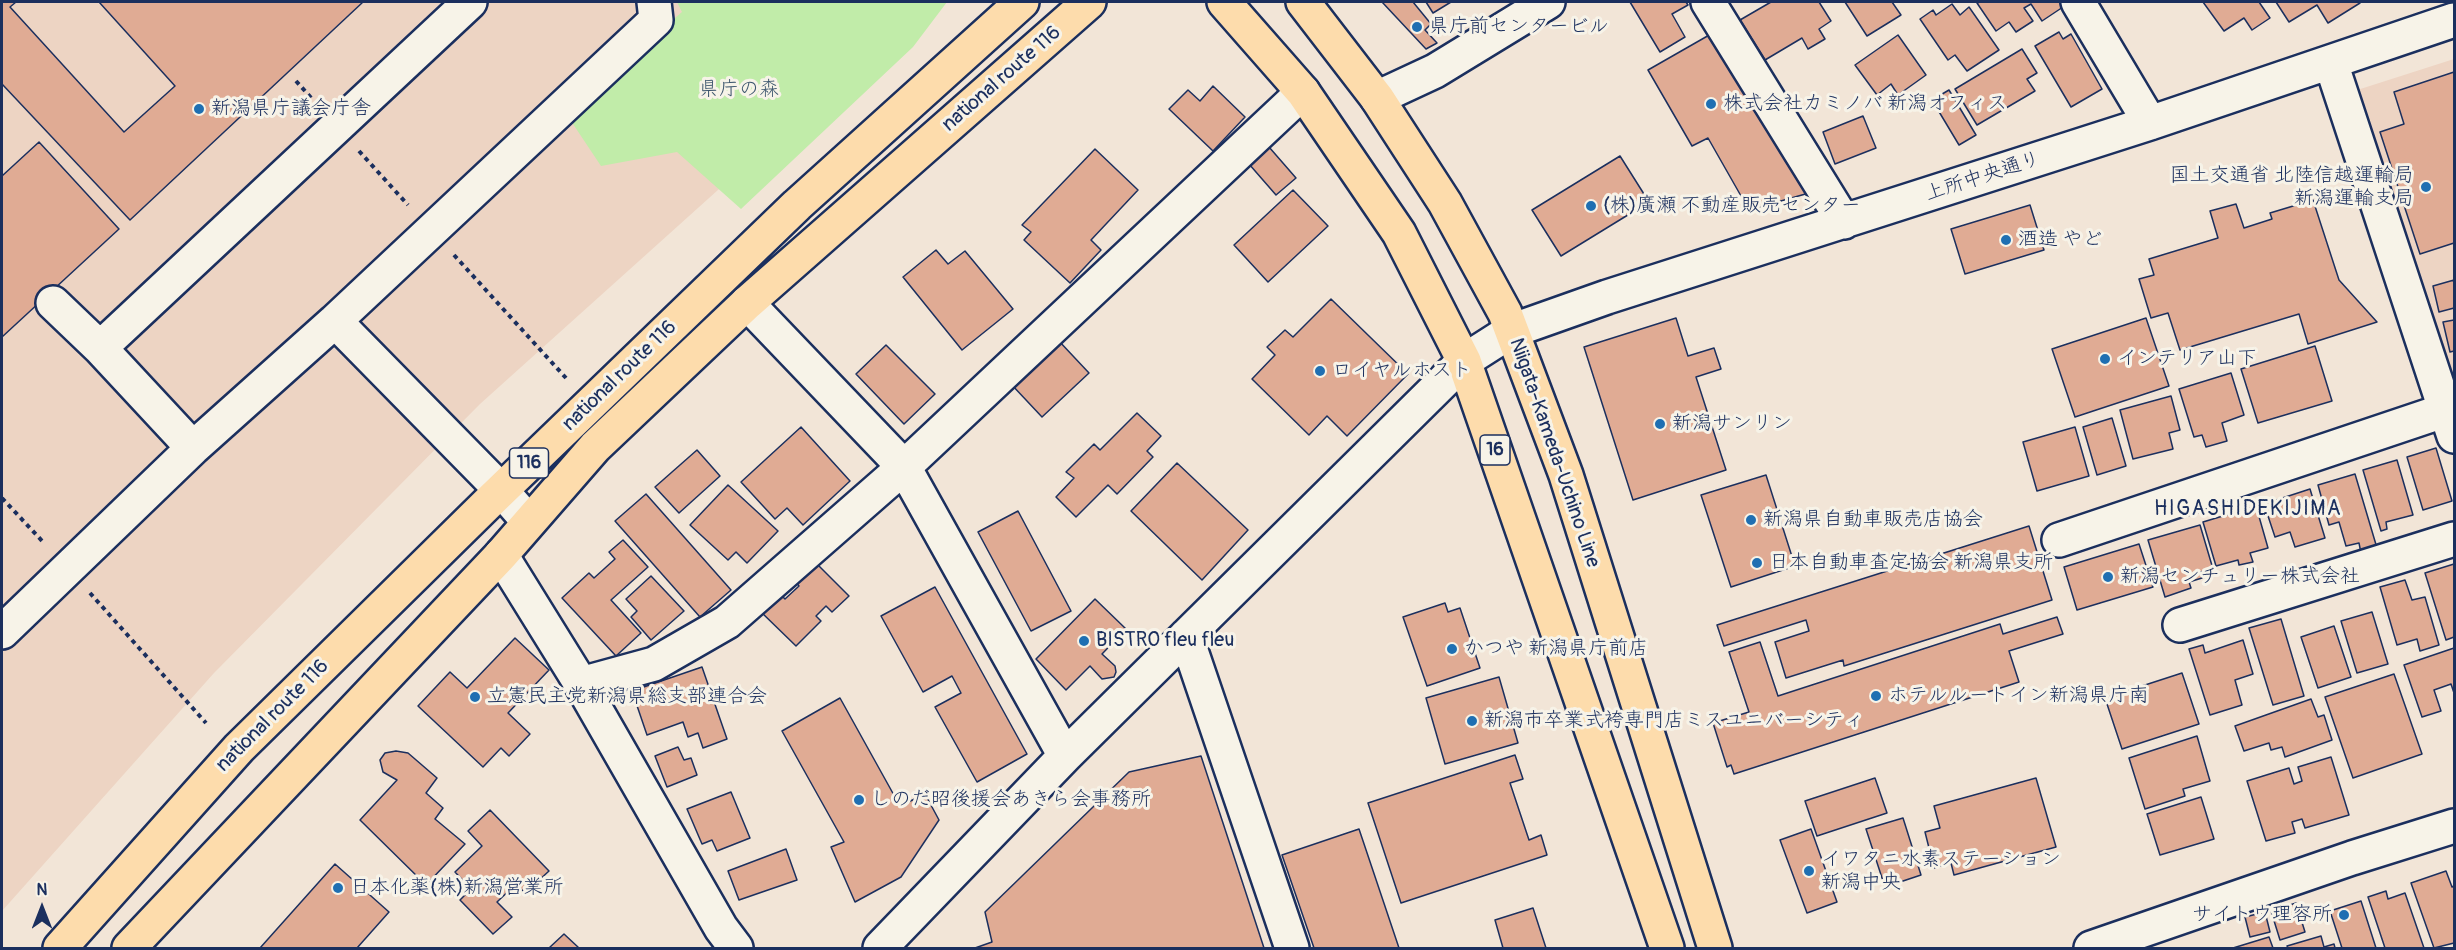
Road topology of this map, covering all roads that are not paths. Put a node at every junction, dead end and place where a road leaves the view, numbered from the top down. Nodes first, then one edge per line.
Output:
1 (470, 2) edge
2 (654, 2) edge
3 (1022, 2) edge
4 (1089, 2) edge
5 (1224, 2) edge
6 (1304, 2) edge
7 (1548, 2) edge
8 (1708, 2) edge
9 (2078, 2) edge
10 (2454, 21) edge
11 (2331, 63) junction
12 (1303, 92) junction
13 (1377, 98) junction
14 (2150, 123) junction
15 (1844, 222) junction
16 (53, 303) dead end
17 (747, 303) junction
18 (335, 321) junction
19 (1511, 331) junction
20 (100, 348) junction
21 (1464, 361) junction
22 (2450, 423) edge
23 (194, 448) junction
24 (904, 467) junction
25 (501, 490) junction
26 (529, 522) junction
27 (2454, 538) edge
28 (2059, 540) dead end
29 (501, 555) junction
30 (2180, 625) dead end
31 (2, 632) edge
32 (1186, 636) junction
33 (582, 684) junction
34 (1065, 756) junction
35 (2454, 826) edge
36 (60, 948) edge
37 (129, 948) edge
38 (736, 948) edge
39 (880, 948) edge
40 (1292, 948) edge
41 (1667, 948) edge
42 (1714, 948) edge
43 (2091, 948) edge

1 - 20 street
2 - 18 street
3 - 25 main road, national route 116 / 116
4 - 17 main road, national route 116 / 116
5 - 12 main road, 16
6 - 13 main road, Niigata-Kameda-Uchino Line
7 - 13 street
8 - 15 street
9 - 14 street
10 - 11 street, 上所中央通り
11 - 14 street, 上所中央通り
11 - 22 street
12 - 21 main road, 16
12 - 24 street
13 - 19 main road, Niigata-Kameda-Uchino Line
14 - 15 street, 上所中央通り
15 - 19 street, 上所中央通り
16 - 20 street
17 - 24 street
17 - 26 main road, national route 116 / 116
18 - 23 street
18 - 25 street
19 - 21 street, 上所中央通り
19 - 42 main road, Niigata-Kameda-Uchino Line
20 - 23 street
21 - 32 street, 上所中央通り
21 - 41 main road, 16
22 - 28 street
23 - 31 street
24 - 33 street
24 - 34 street
25 - 26 street
25 - 36 main road, national route 116 / 116
26 - 29 main road, national route 116 / 116
27 - 30 street
29 - 33 street
29 - 37 main road, national route 116 / 116
32 - 34 street, 上所中央通り
32 - 40 street
33 - 38 street
34 - 39 street, 上所中央通り
35 - 43 street

